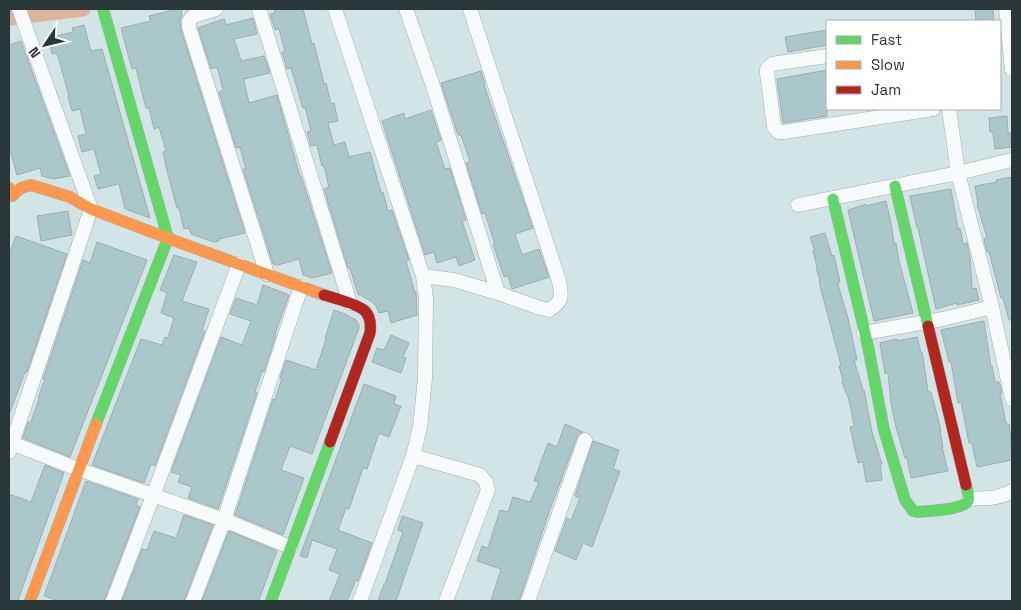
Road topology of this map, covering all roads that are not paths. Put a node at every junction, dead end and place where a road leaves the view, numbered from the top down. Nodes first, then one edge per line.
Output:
1 (20, 9) edge
2 (214, 9) edge
3 (259, 9) edge
4 (335, 9) edge
5 (406, 9) edge
6 (470, 9) edge
7 (1006, 9) edge
8 (104, 12) edge
9 (826, 56) edge
10 (1012, 69) edge
11 (926, 110) edge
12 (949, 110) edge
13 (1012, 160) edge
14 (958, 173) junction
15 (895, 186) junction
16 (10, 196) edge
17 (833, 199) junction
18 (798, 206) dead end
19 (91, 209) junction
20 (168, 238) junction
21 (239, 264) junction
22 (267, 274) junction
23 (423, 276) junction
24 (301, 287) junction
25 (498, 293) junction
26 (350, 303) junction
27 (992, 307) junction
28 (927, 322) junction
29 (864, 333) junction
30 (1012, 399) edge
31 (586, 440) dead end
32 (10, 446) edge
33 (413, 456) junction
34 (78, 469) junction
35 (1012, 491) edge
36 (154, 496) junction
37 (969, 499) junction
38 (224, 520) junction
39 (290, 547) junction
40 (30, 601) edge
41 (113, 601) edge
42 (193, 601) edge
43 (270, 601) edge
44 (360, 601) edge
45 (446, 601) edge
46 (528, 601) edge

1 - 19 street
2 - 22 street
3 - 26 street
4 - 23 street
5 - 25 street
6 - 25 street
7 - 10 street
8 - 20 street
9 - 11 street
12 - 14 street
13 - 14 street
14 - 15 street
14 - 27 street
15 - 17 street
15 - 28 street
16 - 19 street
17 - 18 street
17 - 29 street
19 - 20 street
19 - 32 street
20 - 21 street
20 - 34 street
21 - 22 street
21 - 36 street
22 - 24 street
23 - 25 street
23 - 33 street
24 - 26 street
24 - 38 street
26 - 39 street
27 - 28 street
27 - 30 street
28 - 29 street
28 - 37 street
29 - 37 street
31 - 46 street
32 - 34 street
33 - 44 street
33 - 45 street
34 - 36 street
34 - 40 street
35 - 37 street
36 - 38 street
36 - 41 street
38 - 39 street
38 - 42 street
39 - 43 street

